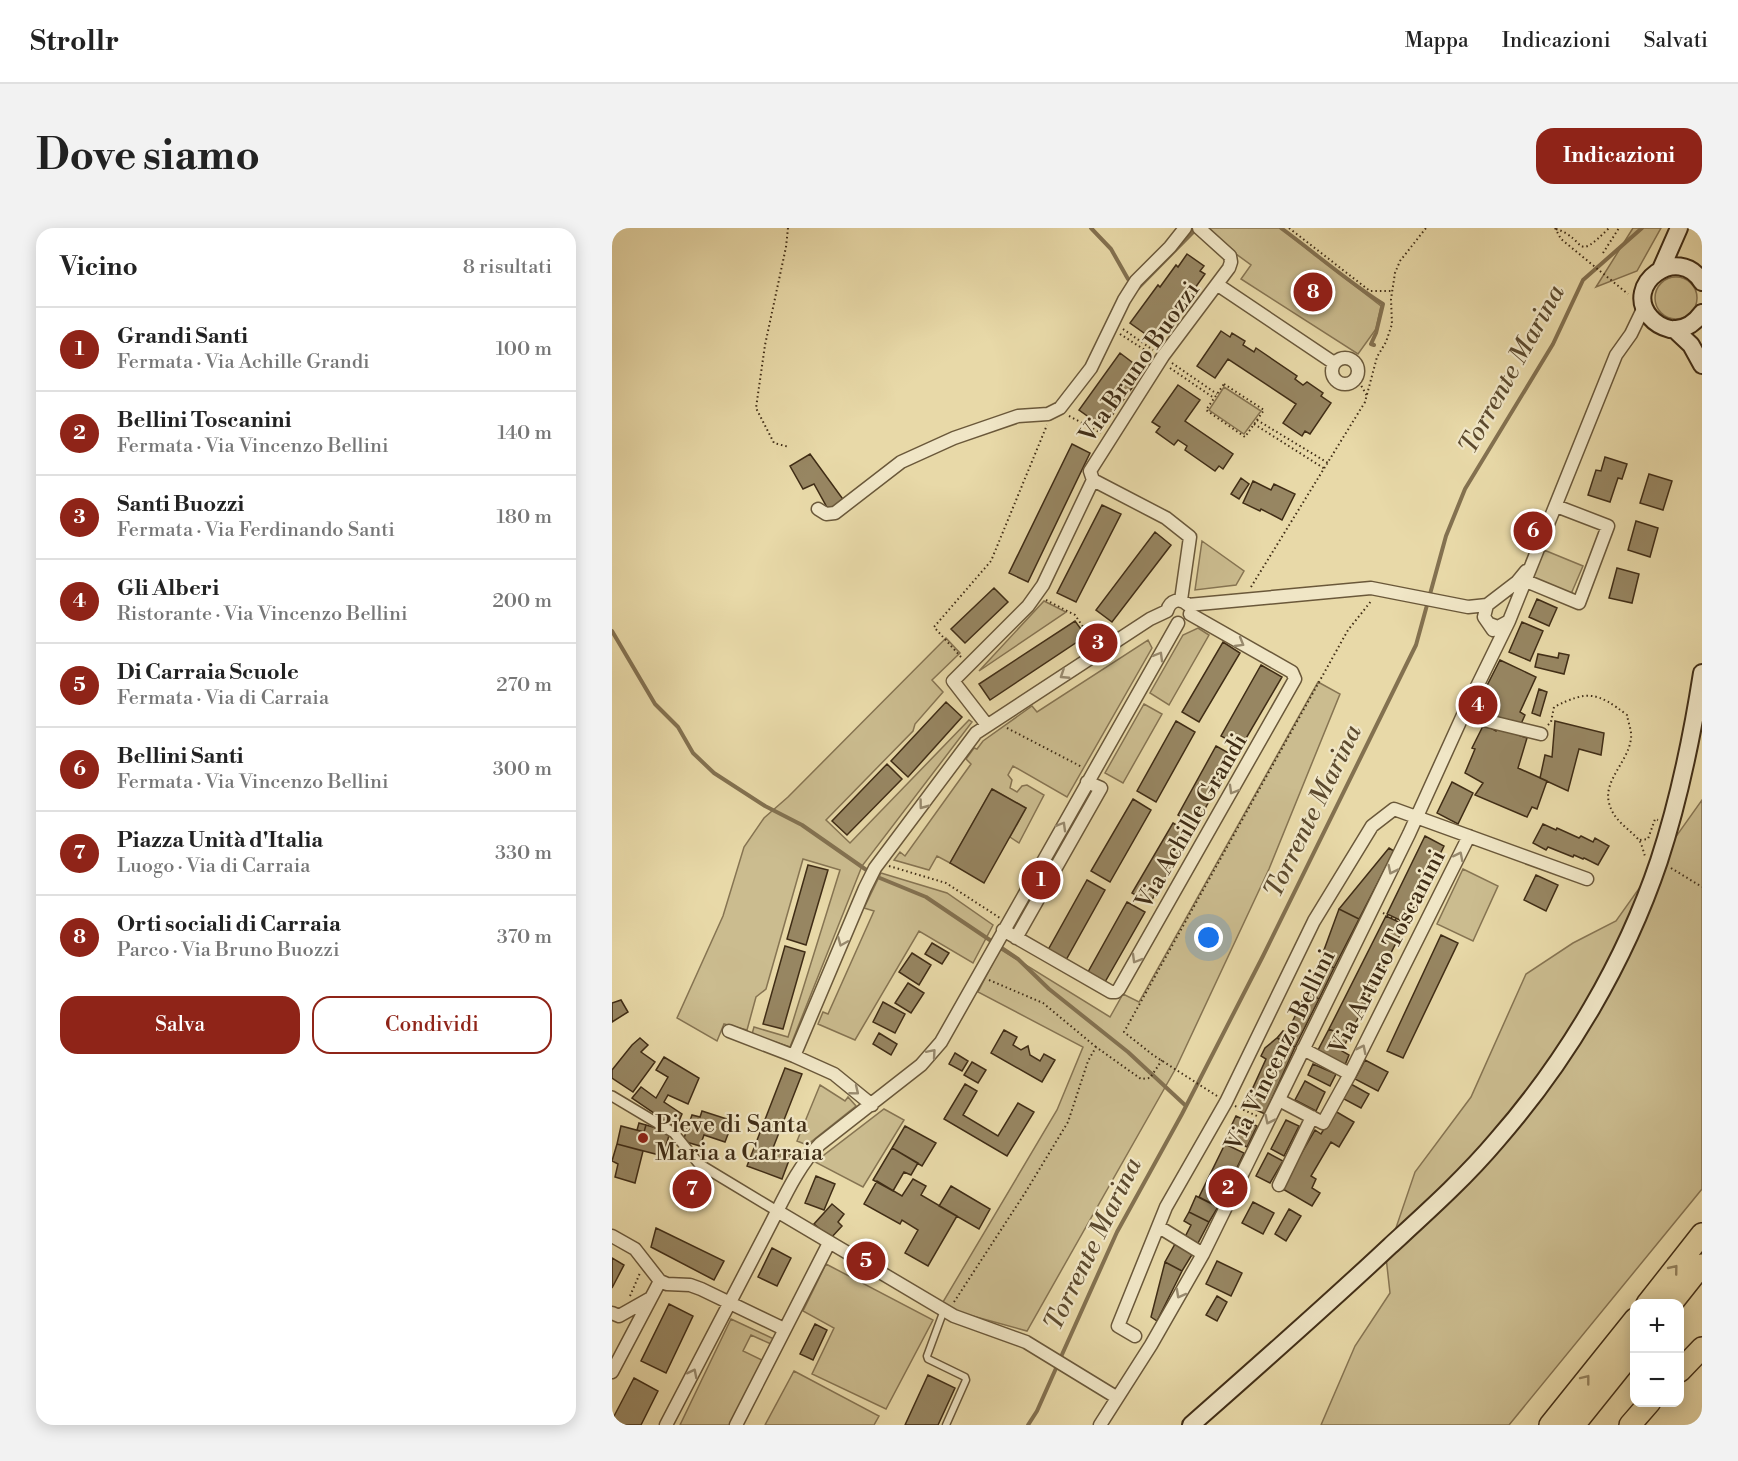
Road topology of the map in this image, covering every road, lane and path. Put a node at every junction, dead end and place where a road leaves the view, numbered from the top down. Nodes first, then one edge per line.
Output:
1 (788, 228) edge
2 (1185, 228) edge
3 (1199, 228) edge
4 (1289, 228) edge
5 (1426, 228) edge
6 (1609, 228) edge
7 (1619, 228) edge
8 (1556, 229) edge
9 (1677, 234) edge
10 (1603, 253) dead end
11 (1685, 268) junction
12 (1661, 269) junction
13 (1702, 282) edge
14 (1218, 285) junction
15 (1391, 291) junction
16 (1629, 295) dead end
17 (1644, 307) junction
18 (1699, 317) edge
19 (1113, 322) junction
20 (1666, 327) junction
21 (1631, 334) junction
22 (1163, 356) junction
23 (1699, 359) edge
24 (1334, 363) junction
25 (1357, 378) junction
26 (1216, 394) junction
27 (1367, 396) junction
28 (1056, 410) junction
29 (1257, 420) junction
30 (1254, 424) junction
31 (1112, 438) junction
32 (789, 447) dead end
33 (1328, 463) junction
34 (1325, 469) junction
35 (1093, 480) junction
36 (1556, 506) junction
37 (818, 509) dead end
38 (1536, 558) junction
39 (1526, 581) junction
40 (1381, 589) junction
41 (1036, 595) junction
42 (1244, 600) junction
43 (1186, 606) junction
44 (1167, 611) junction
45 (1488, 612) junction
46 (1510, 619) junction
47 (1178, 623) junction
48 (1100, 652) junction
49 (1494, 652) junction
50 (968, 666) junction
51 (1702, 673) edge
52 (1463, 715) junction
53 (991, 723) junction
54 (1541, 734) joint
55 (1086, 762) dead end
56 (1087, 782) junction
57 (1417, 817) junction
58 (1469, 836) junction
59 (1652, 861) junction
60 (878, 866) junction
61 (1587, 879) dead end
62 (1702, 887) edge
63 (1373, 908) junction
64 (1003, 931) junction
65 (1421, 932) junction
66 (1016, 938) junction
67 (978, 975) junction
68 (729, 1031) dead end
69 (1096, 1047) junction
70 (1304, 1049) junction
71 (794, 1056) junction
72 (1162, 1060) junction
73 (1350, 1074) junction
74 (612, 1096) edge
75 (1279, 1100) junction
76 (1225, 1101) junction
77 (872, 1105) junction
78 (1312, 1117) junction
79 (1268, 1121) junction
80 (1279, 1185) dead end
81 (777, 1211) junction
82 (1159, 1227) junction
83 (1702, 1234) edge
84 (612, 1236) edge
85 (829, 1243) junction
86 (1203, 1254) junction
87 (644, 1259) junction
88 (1702, 1265) edge
89 (660, 1281) junction
90 (649, 1299) junction
91 (1651, 1299) edge
92 (1675, 1299) edge
93 (729, 1301) junction
94 (946, 1311) junction
95 (616, 1314) edge
96 (1630, 1325) edge
97 (784, 1329) junction
98 (631, 1335) junction
99 (1135, 1336) dead end
100 (1702, 1348) edge
101 (1632, 1353) edge
102 (1684, 1367) edge
103 (612, 1372) edge
104 (1116, 1397) junction
105 (1645, 1407) edge
106 (666, 1425) edge
107 (736, 1425) edge
108 (946, 1425) edge
109 (1100, 1425) edge
110 (1191, 1425) edge
111 (1550, 1425) edge
112 (1574, 1425) edge
113 (1629, 1425) edge

1 - 32 path
2 - 19 street
3 - 14 street, Via Bruno Buozzi
4 - 15 path
5 - 15 path
6 - 8 path
7 - 10 path
8 - 16 path
9 - 11 main road
9 - 12 main road
11 - 12 main road
11 - 13 main road
12 - 17 main road
14 - 22 street, Via Bruno Buozzi
14 - 24 street, Via Bruno Buozzi
15 - 27 path
17 - 20 main road
17 - 21 street, Via Vincenzo Bellini
18 - 20 main road
18 - 23 main road
19 - 22 path
19 - 28 street
20 - 21 street
20 - 23 main road
21 - 36 street, Via Vincenzo Bellini
22 - 26 path
22 - 31 street, Via Bruno Buozzi
24 - 25 street, Via Bruno Buozzi
24 - 25 street, Via Bruno Buozzi
25 - 27 path
26 - 29 path
26 - 30 path
27 - 33 path
28 - 31 path
28 - 37 street
28 - 50 path
29 - 30 path
29 - 33 path
30 - 34 path
31 - 35 street, Via Bruno Buozzi
33 - 34 path
34 - 42 path
35 - 41 street, Via Bruno Buozzi
35 - 43 street
36 - 38 street, Via Vincenzo Bellini
36 - 39 street
38 - 39 street, Via Vincenzo Bellini
38 - 45 street, Via Vincenzo Bellini
39 - 46 street, Via Vincenzo Bellini
40 - 42 street
40 - 45 street
40 - 72 path
41 - 48 path
41 - 50 street, Via Bruno Buozzi
42 - 43 street
43 - 44 street
43 - 47 street
43 -> 66 street, Via Achille Grandi
44 - 47 street
44 - 48 street
45 - 46 street
45 - 46 street
45 - 49 street
46 - 49 street, Via Vincenzo Bellini
56 -> 47 street
48 -> 53 street
49 - 52 street, Via Vincenzo Bellini
50 - 53 street, Via Bruno Buozzi
51 - 59 main road
52 - 54 street
52 - 57 street, Via Vincenzo Bellini
53 - 55 path
53 -> 60 street
54 - 59 path
64 -> 56 street
56 - 66 street
57 - 58 street
57 -> 63 street, Via Vincenzo Bellini
57 - 76 street
58 - 61 street
65 -> 58 street, Via Arturo Toscanini
59 - 62 path
59 - 110 main road
60 - 64 path
60 -> 71 street
63 - 65 path
63 - 70 street, Via Vincenzo Bellini
64 - 66 street, Via Achille Grandi
64 - 67 street
73 -> 65 street, Via Arturo Toscanini
67 - 69 path
77 -> 67 street
68 - 71 street
69 - 72 path
69 - 94 path
70 - 73 street, Via Arturo Toscanini
70 - 75 street, Via Vincenzo Bellini
71 -> 77 street
72 - 76 path
73 - 78 street
74 - 81 street
75 - 78 street
75 -> 79 street, Via Vincenzo Bellini
76 - 79 path
76 - 82 street
77 - 81 street
78 - 80 street
79 - 86 street, Via Vincenzo Bellini
81 - 85 street
81 - 93 street
82 - 86 street
82 - 99 street
91 -> 83 highway
84 - 87 street
85 - 94 street
85 - 97 street
86 -> 104 street, Via Vincenzo Bellini
87 - 89 street
87 - 95 path
88 - 92 highway
89 - 90 street
89 - 93 street
90 - 95 street
90 - 98 street
93 - 97 street
106 -> 93 street
94 - 104 street
94 - 108 lane
95 - 98 street
111 -> 96 highway
97 - 107 street
98 - 103 street
100 - 102 highway
101 - 112 highway
104 - 109 street, Via Vincenzo Bellini
105 - 113 highway

